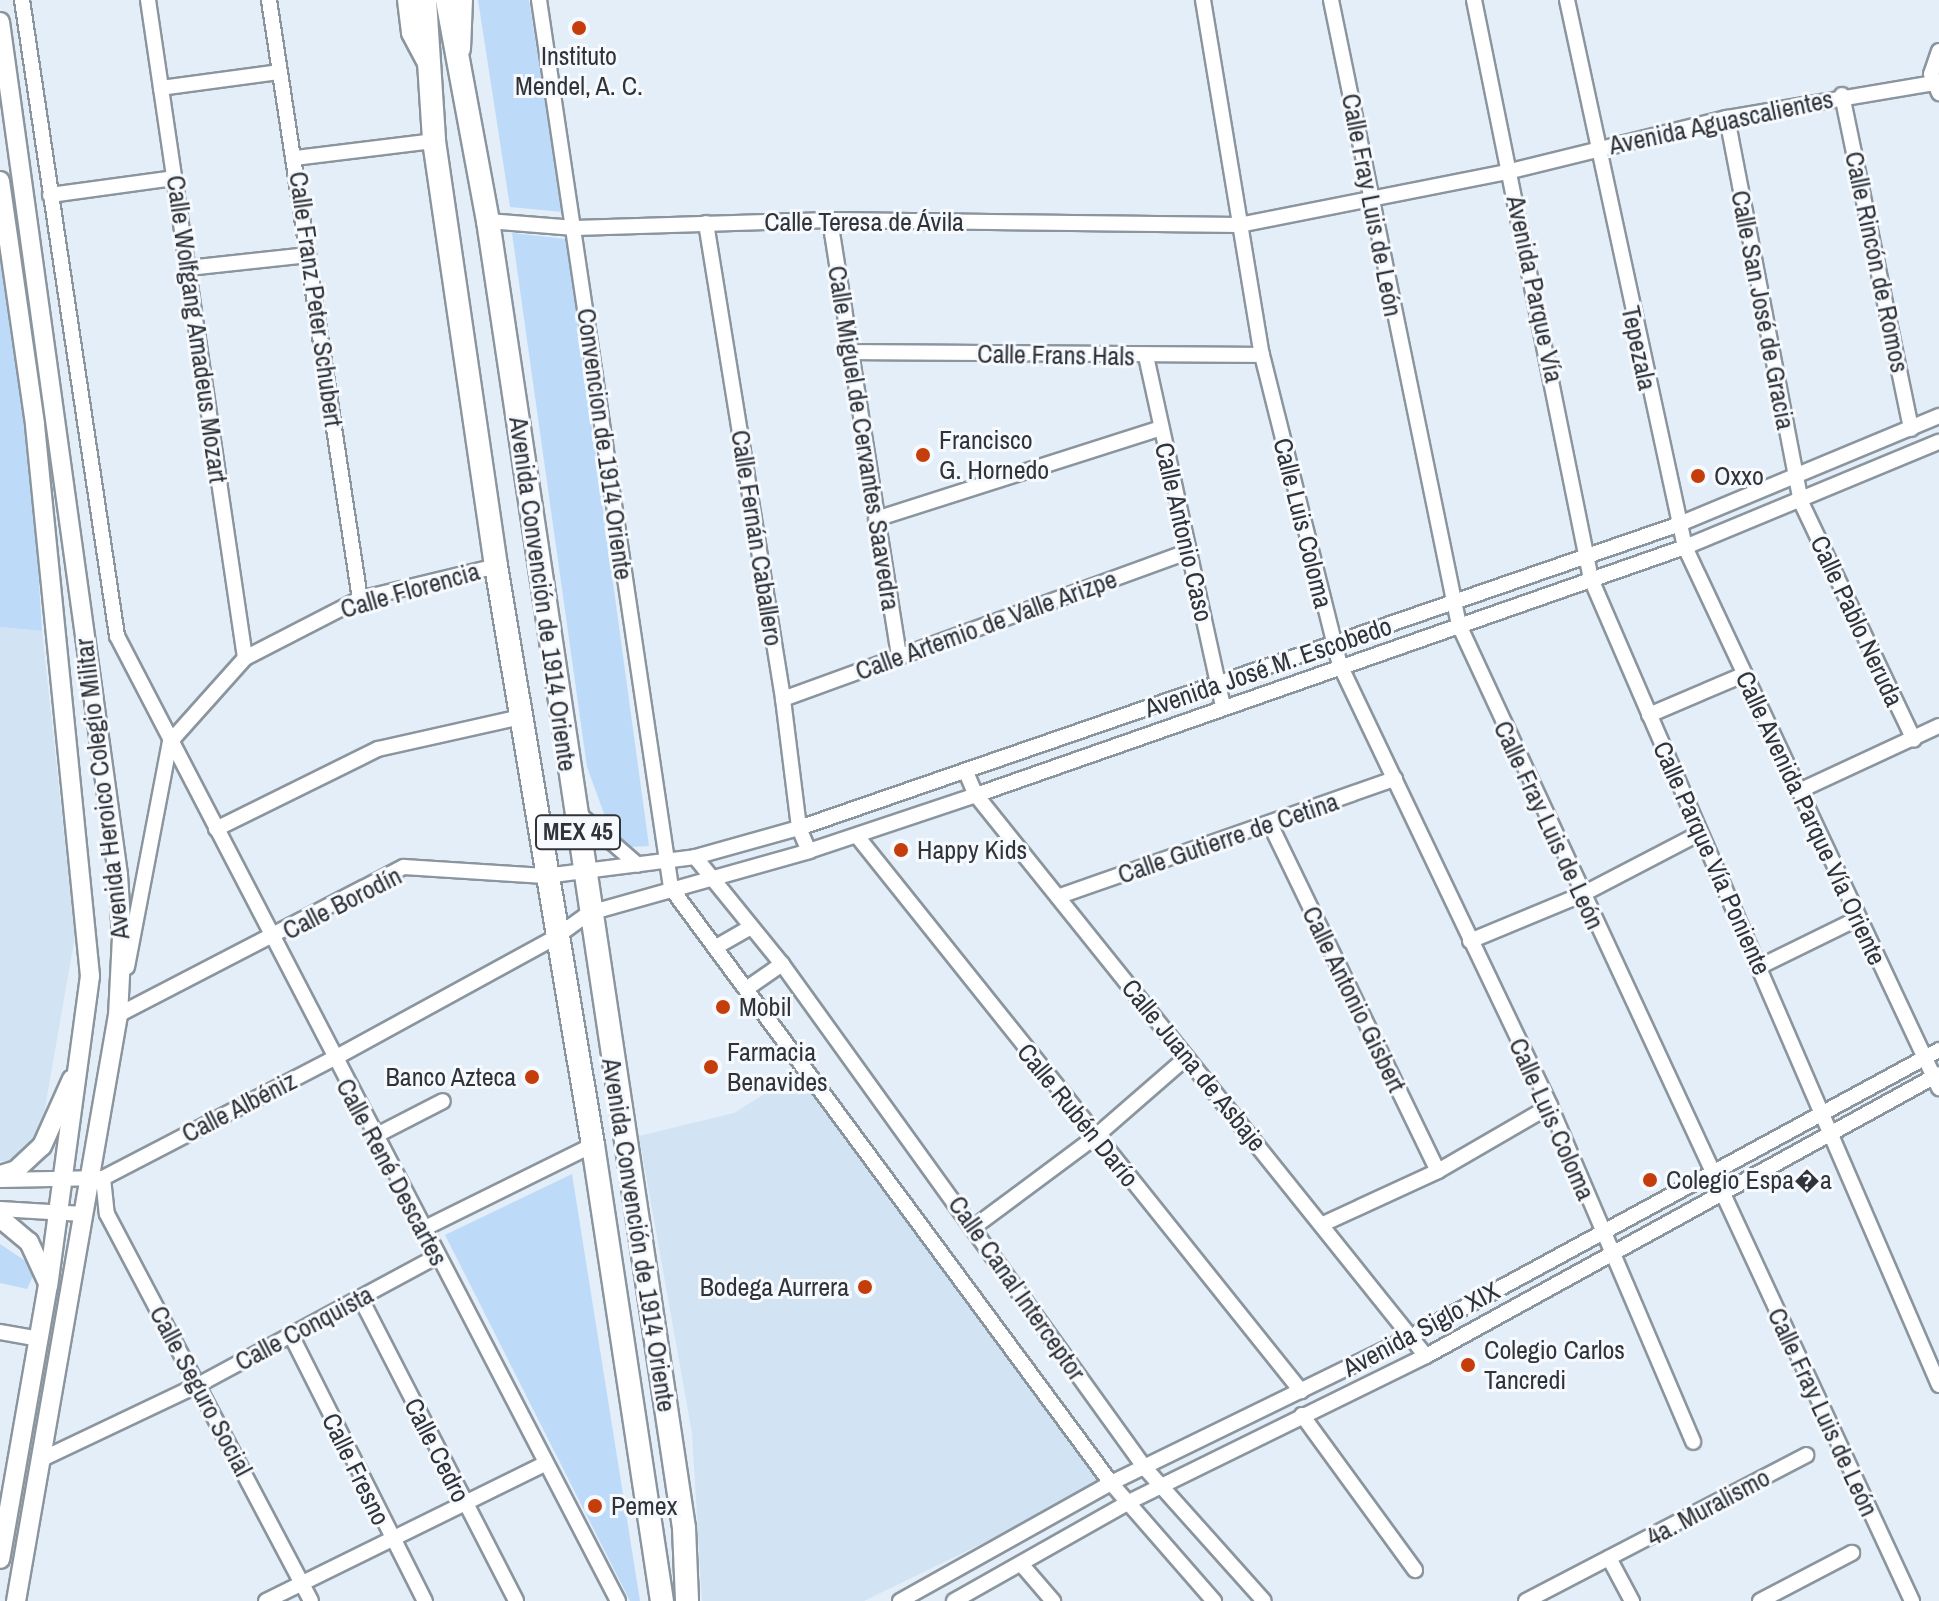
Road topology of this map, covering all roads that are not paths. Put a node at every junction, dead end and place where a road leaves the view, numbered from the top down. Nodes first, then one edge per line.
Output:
1 (22, 0) edge
2 (148, 0) edge
3 (269, 0) edge
4 (407, 0) edge
5 (425, 0) edge
6 (447, 0) edge
7 (463, 0) edge
8 (539, 0) edge
9 (1203, 0) edge
10 (1331, 0) edge
11 (1474, 0) edge
12 (1567, 0) edge
13 (0, 22) edge
14 (441, 32) junction
15 (1939, 51) edge
16 (460, 64) junction
17 (279, 72) junction
18 (432, 72) junction
19 (161, 88) junction
20 (1936, 88) edge
21 (1842, 95) junction
22 (1727, 118) junction
23 (434, 141) junction
24 (1595, 149) junction
25 (295, 158) junction
26 (1511, 171) junction
27 (174, 178) junction
28 (0, 181) edge
29 (50, 195) junction
30 (1371, 201) junction
31 (830, 220) junction
32 (488, 221) junction
33 (706, 223) junction
34 (1239, 225) junction
35 (575, 228) junction
36 (308, 255) junction
37 (188, 268) junction
38 (851, 352) junction
39 (1262, 355) junction
40 (1146, 356) junction
41 (1939, 416) edge
42 (1161, 428) junction
43 (1911, 429) junction
44 (1939, 442) edge
45 (1796, 476) junction
46 (1801, 502) junction
47 (876, 519) junction
48 (1677, 525) junction
49 (1685, 547) junction
50 (1189, 551) junction
51 (1589, 556) junction
52 (496, 566) junction
53 (1591, 579) junction
54 (360, 599) junction
55 (1453, 602) junction
56 (1459, 625) junction
57 (1334, 645) junction
58 (899, 656) junction
59 (245, 658) junction
60 (1340, 665) junction
61 (1745, 674) junction
62 (1217, 683) junction
63 (783, 699) junction
64 (1223, 707) junction
65 (1649, 715) junction
66 (521, 717) junction
67 (1939, 726) edge
68 (1914, 740) junction
69 (170, 742) junction
70 (966, 772) junction
71 (1395, 779) junction
72 (1801, 790) junction
73 (976, 795) junction
74 (575, 811) junction
75 (1271, 826) junction
76 (799, 828) junction
77 (216, 829) junction
78 (1700, 833) junction
79 (857, 836) junction
80 (809, 851) junction
81 (695, 857) junction
82 (666, 862) junction
83 (638, 865) junction
84 (584, 870) junction
85 (545, 876) junction
86 (714, 877) junction
87 (671, 888) junction
88 (1581, 895) junction
89 (1060, 896) junction
90 (589, 913) junction
91 (1857, 919) junction
92 (751, 927) junction
93 (556, 937) junction
94 (272, 939) junction
95 (1470, 941) junction
96 (716, 947) junction
97 (782, 964) junction
98 (1759, 967) junction
99 (746, 989) junction
100 (118, 1015) junction
101 (83, 1050) junction
102 (1939, 1050) edge
103 (1186, 1058) junction
104 (333, 1059) junction
105 (1922, 1059) junction
106 (1937, 1080) edge
107 (443, 1101) dead end
108 (1550, 1106) junction
109 (1822, 1110) junction
110 (375, 1136) junction
111 (1095, 1137) junction
112 (1830, 1138) junction
113 (593, 1145) junction
114 (1438, 1171) junction
115 (1710, 1173) junction
116 (0, 1178) edge
117 (95, 1179) junction
118 (63, 1181) junction
119 (1724, 1195) junction
120 (0, 1209) edge
121 (83, 1214) junction
122 (59, 1216) junction
123 (0, 1218) edge
124 (1323, 1224) junction
125 (974, 1227) junction
126 (423, 1229) junction
127 (1602, 1233) junction
128 (1608, 1254) junction
129 (436, 1257) junction
130 (48, 1285) junction
131 (361, 1299) junction
132 (0, 1332) edge
133 (291, 1335) junction
134 (1408, 1338) junction
135 (38, 1339) junction
136 (1426, 1356) junction
137 (198, 1385) junction
138 (1939, 1385) edge
139 (1301, 1391) junction
140 (1302, 1415) junction
141 (1693, 1442) dead end
142 (1806, 1455) dead end
143 (40, 1460) junction
144 (544, 1464) junction
145 (1145, 1468) junction
146 (1111, 1483) junction
147 (1162, 1489) junction
148 (463, 1503) junction
149 (1127, 1503) junction
150 (5, 1504) edge
151 (391, 1539) junction
152 (1852, 1553) dead end
153 (1609, 1558) junction
154 (0, 1559) edge
155 (1022, 1565) junction
156 (1415, 1570) dead end
157 (302, 1582) junction
158 (16, 1601) edge
159 (266, 1601) edge
160 (311, 1601) edge
161 (425, 1601) edge
162 (516, 1601) edge
163 (618, 1601) edge
164 (662, 1601) edge
165 (687, 1601) edge
166 (900, 1601) edge
167 (954, 1601) edge
168 (1053, 1601) edge
169 (1214, 1601) edge
170 (1264, 1601) edge
171 (1526, 1601) edge
172 (1632, 1601) edge
173 (1760, 1601) edge
174 (1912, 1601) edge

1 - 29 street, Avenida Heroico Colegio Militar
2 - 19 street, Calle Wolfgang Amadeus Mozart
3 - 17 street, Calle Franz Peter Schubert
4 - 18 street, Avenida Convención de 1914 Oriente
5 - 14 main road, Avenida Convención de 1914 Oriente / MEX 45
6 - 14 main road, Avenida Convención de 1914 Oriente / MEX 45
7 - 16 street, Avenida Convención de 1914 Oriente
8 - 35 street, Convencion de 1914 Oriente
9 - 34 street, Calle Luis Coloma
10 - 30 street, Calle Fray Luis de León
11 - 26 street, Avenida Parque Vía
12 - 24 street
13 - 100 street, Avenida Heroico Colegio Militar
14 - 16 main road, Avenida Convención de 1914 Oriente / MEX 45
14 - 18 main road, Avenida Convención de 1914 Oriente / MEX 45
15 - 20 street
16 - 32 main road, Avenida Convención de 1914 Oriente / MEX 45
17 - 19 street
17 - 25 street, Calle Franz Peter Schubert
18 - 23 main road, Avenida Convención de 1914 Oriente / MEX 45
19 - 27 street, Calle Wolfgang Amadeus Mozart
20 - 21 street, Avenida Aguascalientes
21 - 22 street, Avenida Aguascalientes
21 - 43 street, Calle Rincón de Romos
22 - 24 street, Avenida Aguascalientes
22 - 45 street, Calle San José de Gracia
23 - 25 street
23 - 52 main road, Avenida Convención de 1914 Oriente / MEX 45
24 - 26 street, Avenida Aguascalientes
24 - 48 street, Tepezala
25 - 36 street, Calle Franz Peter Schubert
26 - 30 street, Avenida Aguascalientes
26 - 51 street, Avenida Parque Vía
27 - 29 street
27 - 37 street, Calle Wolfgang Amadeus Mozart
28 - 101 street, Avenida Heroico Colegio Militar
29 - 69 street, Avenida Heroico Colegio Militar
30 - 34 street, Calle Teresa de Ávila
30 - 55 street, Calle Fray Luis de León
31 - 33 street, Calle Teresa de Ávila
31 - 34 street, Calle Teresa de Ávila
31 - 38 street, Calle Miguel de Cervantes Saavedra
32 - 35 street, Calle Teresa de Ávila
32 - 74 main road, Avenida Convención de 1914 Oriente / MEX 45
33 - 35 street, Calle Teresa de Ávila
33 - 63 street, Calle Fernán Caballero
34 - 39 street, Calle Luis Coloma
35 - 82 street, Convencion de 1914 Oriente
36 - 37 street
36 - 54 street, Calle Franz Peter Schubert
37 - 59 street, Calle Wolfgang Amadeus Mozart
38 - 40 street, Calle Frans Hals
38 - 47 street, Calle Miguel de Cervantes Saavedra
39 - 40 street, Calle Frans Hals
39 - 57 street, Calle Luis Coloma
40 - 42 street, Calle Antonio Caso
41 - 43 street, Avenida José M. Escobedo
42 - 47 street
42 - 50 street, Calle Antonio Caso
43 - 45 street, Avenida José M. Escobedo
44 - 46 street, Avenida José M. Escobedo
45 - 46 street, Calle San José de Gracia
45 - 48 street, Avenida José M. Escobedo
46 - 49 street, Avenida José M. Escobedo
46 - 68 street, Calle Pablo Neruda
47 - 58 street, Calle Miguel de Cervantes Saavedra
48 - 49 street, Tepezala
48 - 51 street, Avenida José M. Escobedo
49 - 53 street, Avenida José M. Escobedo
49 - 61 street, Calle Avenida Parque Vía Oriente
50 - 58 street, Calle Artemio de Valle Arizpe
50 - 62 street, Calle Antonio Caso
51 - 53 street, Avenida Parque Vía
51 - 55 street, Avenida José M. Escobedo
52 - 54 street, Calle Florencia
52 - 66 main road, Avenida Convención de 1914 Oriente / MEX 45
53 - 56 street, Avenida José M. Escobedo
53 - 65 street, Calle Parque Vía Poniente
54 - 59 street, Calle Florencia
55 - 56 street, Calle Fray Luis de León
55 - 57 street, Avenida José M. Escobedo
56 - 60 street, Avenida José M. Escobedo
56 - 88 street, Calle Fray Luis de León
57 - 60 street, Calle Luis Coloma
57 - 62 street, Avenida José M. Escobedo
58 - 63 street, Calle Artemio de Valle Arizpe
59 - 69 street, Calle Florencia
60 - 64 street, Avenida José M. Escobedo
60 - 71 street, Calle Luis Coloma
61 - 65 street
61 - 72 street, Calle Avenida Parque Vía Oriente
62 - 64 street, Calle Antonio Caso
62 - 70 street, Avenida José M. Escobedo
63 - 76 street, Calle Fernán Caballero
64 - 73 street, Avenida José M. Escobedo
65 - 78 street, Calle Parque Vía Poniente
66 - 77 street
66 - 85 main road, Avenida Convención de 1914 Oriente / MEX 45
67 - 68 street
68 - 72 street
69 - 77 street, Calle René Descartes
69 - 100 street
70 - 73 street, Calle Juana de Asbaje
70 - 76 street, Avenida José M. Escobedo
71 - 75 street, Calle Gutierre de Cetina
71 - 95 street, Calle Luis Coloma
72 - 91 street, Calle Avenida Parque Vía Oriente
73 - 79 street, Avenida José M. Escobedo
73 - 89 street, Calle Juana de Asbaje
74 - 83 street
74 - 84 main road, Avenida Convención de 1914 Oriente / MEX 45
75 - 89 street, Calle Gutierre de Cetina
75 - 114 street, Calle Antonio Gisbert
76 - 80 street, Calle Fernán Caballero
76 - 81 street, Avenida José M. Escobedo
77 - 94 street, Calle René Descartes
78 - 88 street
78 - 98 street, Calle Parque Vía Poniente
79 - 80 street, Avenida José M. Escobedo
79 - 111 street, Calle Rubén Darío
80 - 86 street, Avenida José M. Escobedo
81 - 82 street, Avenida José M. Escobedo
81 - 86 street, Calle Canal Interceptor
82 - 83 street, Avenida José M. Escobedo
82 - 87 street, Convencion de 1914 Oriente
83 - 84 street, Avenida José M. Escobedo
84 - 85 street, Calle Borodín
84 - 90 main road, Avenida Convención de 1914 Oriente / MEX 45
85 - 93 main road, Avenida Convención de 1914 Oriente / MEX 45
85 - 94 street, Calle Borodín
86 - 87 street, Avenida José M. Escobedo
86 - 92 street, Calle Canal Interceptor
87 - 90 street, Avenida José M. Escobedo
87 - 96 street, Calle Canal Interceptor
88 - 95 street
88 - 115 street, Calle Fray Luis de León
89 - 103 street, Calle Juana de Asbaje
90 - 93 street, Calle Albéniz
90 - 165 main road, Avenida Convención de 1914 Oriente / MEX 45
91 - 98 street
91 - 105 street, Calle Avenida Parque Vía Oriente
92 - 96 street
92 - 97 street, Calle Canal Interceptor
93 - 104 street, Calle Albéniz
93 - 113 main road, Avenida Convención de 1914 Oriente / MEX 45
94 - 100 street, Calle Borodín
94 - 104 street, Calle René Descartes
95 - 108 street, Calle Luis Coloma
96 - 99 street, Calle Canal Interceptor
97 - 99 street
97 - 125 street, Calle Canal Interceptor
98 - 109 street, Calle Parque Vía Poniente
99 - 146 street, Calle Canal Interceptor
100 - 117 street, Avenida Heroico Colegio Militar
101 - 116 street
101 - 118 street, Avenida Heroico Colegio Militar
102 - 105 street, Avenida Siglo XIX
103 - 111 street
103 - 124 street, Calle Juana de Asbaje
104 - 110 street, Calle René Descartes
104 - 117 street, Calle Albéniz
105 - 106 street, Calle Avenida Parque Vía Oriente
105 - 109 street, Avenida Siglo XIX
106 - 112 street, Avenida Siglo XIX
107 - 110 street
108 - 114 street
108 - 127 street, Calle Luis Coloma
109 - 112 street, Calle Parque Vía Poniente
109 - 115 street, Avenida Siglo XIX
110 - 126 street, Calle René Descartes
111 - 125 street
111 - 139 street, Calle Rubén Darío
112 - 119 street, Avenida Siglo XIX
112 - 138 street, Calle Parque Vía Poniente
113 - 126 street
113 - 164 main road, Avenida Convención de 1914 Oriente / MEX 45
114 - 124 street
115 - 119 street, Calle Fray Luis de León
115 - 127 street, Avenida Siglo XIX
116 - 118 street, Calle Albéniz
117 - 118 street, Calle Albéniz
117 - 121 street, Avenida Heroico Colegio Militar
117 - 137 street, Calle Seguro Social
118 - 122 street, Avenida Heroico Colegio Militar
119 - 128 street, Avenida Siglo XIX
119 - 174 street, Calle Fray Luis de León
120 - 122 street
121 - 122 street
121 - 143 street, Avenida Heroico Colegio Militar
122 - 130 street, Avenida Heroico Colegio Militar
123 - 130 street
124 - 134 street, Calle Juana de Asbaje
125 - 145 street, Calle Canal Interceptor
126 - 129 street, Calle René Descartes
127 - 128 street, Calle Luis Coloma
127 - 134 street, Avenida Siglo XIX
128 - 136 street, Avenida Siglo XIX
128 - 141 street, Calle Luis Coloma
129 - 131 street, Calle Conquista
129 - 144 street, Calle René Descartes
130 - 135 street, Avenida Heroico Colegio Militar
131 - 133 street, Calle Conquista
131 - 148 street, Calle Cedro
132 - 135 street
133 - 137 street, Calle Conquista
133 - 151 street, Calle Fresno
134 - 136 street, Calle Juana de Asbaje
134 - 139 street, Avenida Siglo XIX
135 - 150 street, Avenida Heroico Colegio Militar
136 - 140 street, Avenida Siglo XIX
137 - 143 street, Calle Conquista
137 - 157 street, Calle Seguro Social
139 - 145 street, Avenida Siglo XIX
140 - 147 street, Avenida Siglo XIX
140 - 156 street
142 - 153 street, 4a. Muralismo
143 - 158 street, Avenida Heroico Colegio Militar
144 - 148 street
144 - 163 street, Calle René Descartes
145 - 146 street, Avenida Siglo XIX
145 - 147 street, Calle Canal Interceptor
146 - 149 street, Calle Canal Interceptor
146 - 166 street, Avenida Siglo XIX
147 - 149 street, Avenida Siglo XIX
147 - 170 street, Calle Canal Interceptor
148 - 151 street
148 - 162 street, Calle Cedro
149 - 155 street, Avenida Siglo XIX
149 - 169 street, Calle Canal Interceptor
150 - 154 street, Avenida Heroico Colegio Militar
151 - 157 street
151 - 161 street, Calle Fresno
152 - 173 street
153 - 171 street, 4a. Muralismo
153 - 172 street
155 - 167 street, Avenida Siglo XIX
155 - 168 street
157 - 159 street
157 - 160 street, Calle Seguro Social

